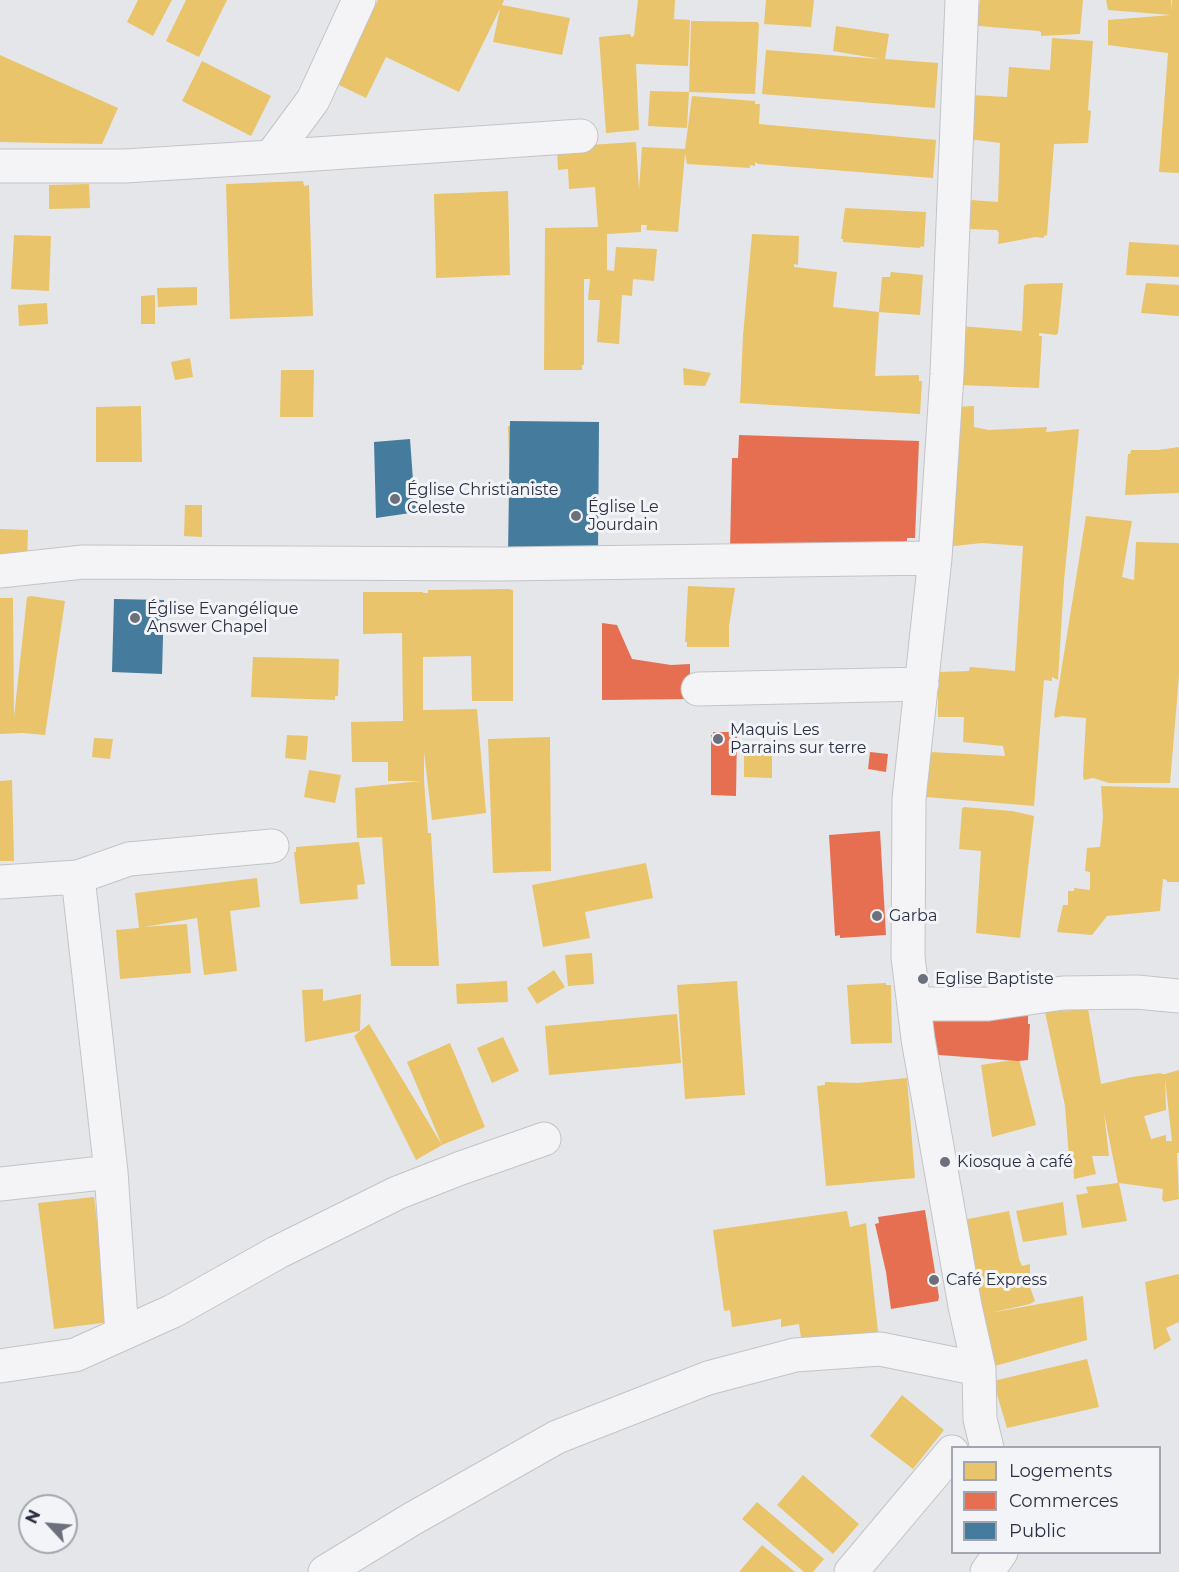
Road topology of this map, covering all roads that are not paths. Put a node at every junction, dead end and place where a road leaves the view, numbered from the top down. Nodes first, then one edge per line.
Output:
1 (359, 0) edge
2 (963, 0) edge
3 (581, 136) dead end
4 (271, 157) junction
5 (0, 166) edge
6 (935, 558) junction
7 (0, 571) edge
8 (922, 684) junction
9 (698, 689) dead end
10 (272, 846) dead end
11 (78, 877) junction
12 (0, 882) edge
13 (1179, 996) edge
14 (914, 1004) junction
15 (544, 1139) dead end
16 (111, 1172) junction
17 (0, 1184) edge
18 (122, 1334) junction
19 (0, 1366) edge
20 (979, 1369) junction
21 (984, 1433) edge
22 (960, 1446) edge
23 (951, 1453) edge
24 (1000, 1554) edge
25 (325, 1572) edge
26 (851, 1572) edge
27 (987, 1572) edge

1 - 4 street
2 - 6 street
3 - 4 street
4 - 5 street
6 - 7 street
6 - 8 street
8 - 9 street
8 - 14 street
10 - 11 street
11 - 12 street
11 - 16 street
13 - 14 street
14 - 20 street
15 - 18 street
16 - 17 street
16 - 18 street
18 - 19 street
20 - 21 street
20 - 25 street
21 - 22 street
23 - 26 street
24 - 27 street

